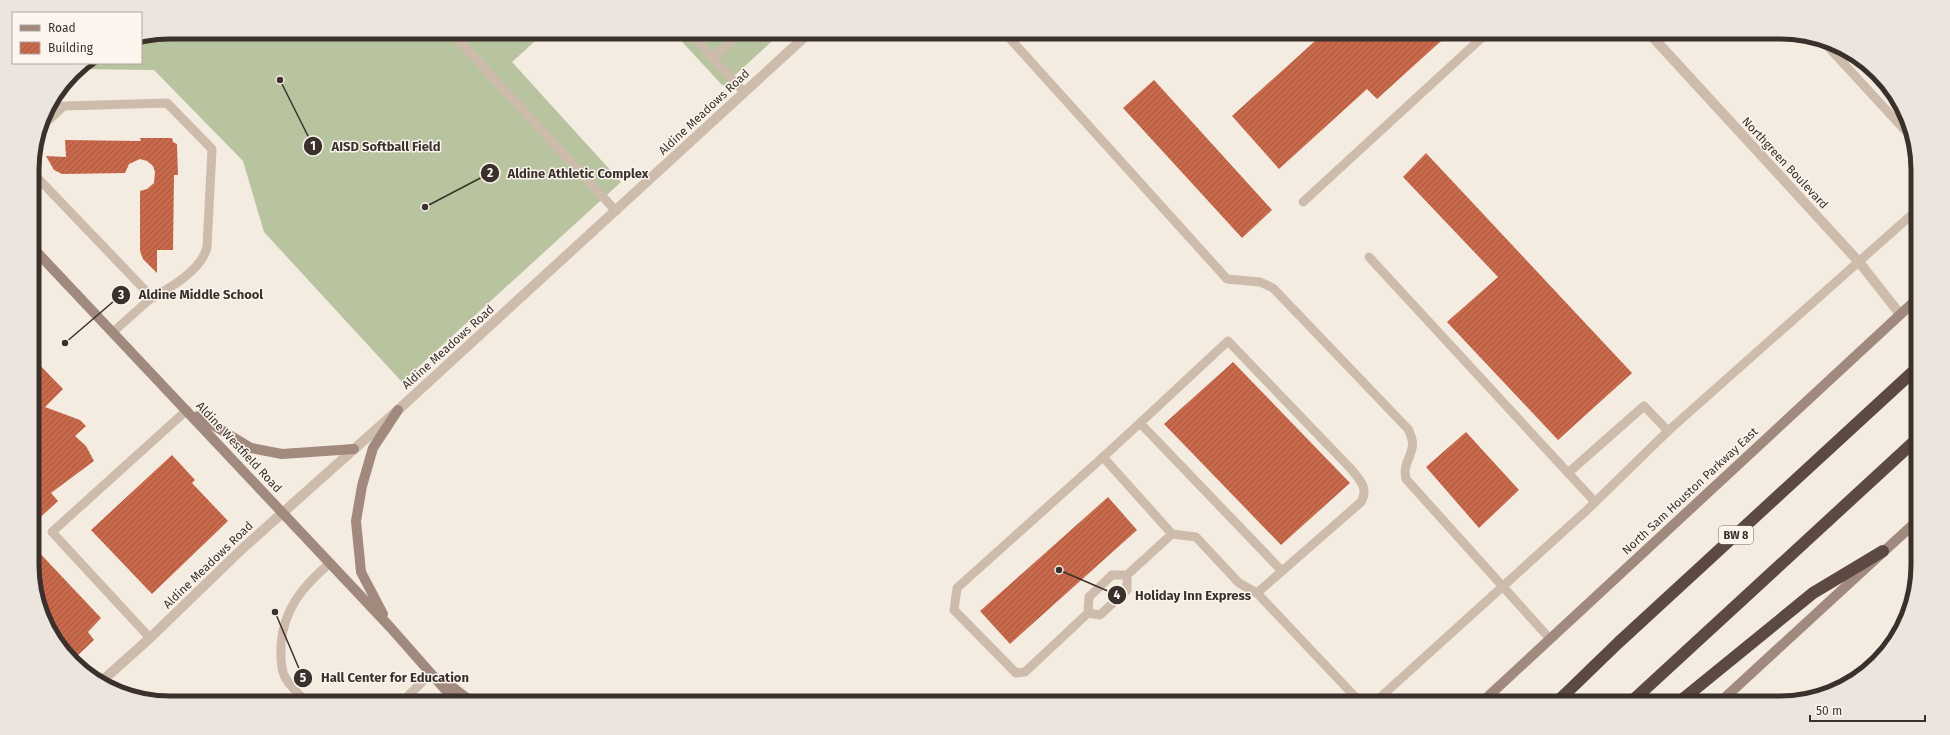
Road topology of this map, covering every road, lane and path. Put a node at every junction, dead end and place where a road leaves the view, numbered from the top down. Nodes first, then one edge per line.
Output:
1 (457, 39) edge
2 (695, 39) edge
3 (733, 39) edge
4 (802, 39) edge
5 (1010, 39) edge
6 (1480, 39) edge
7 (1654, 39) edge
8 (1831, 50) edge
9 (713, 58) junction
10 (744, 92) junction
11 (50, 118) edge
12 (1905, 130) edge
13 (39, 179) edge
14 (1303, 202) dead end
15 (616, 211) junction
16 (1911, 215) edge
17 (39, 254) edge
18 (1369, 257) dead end
19 (1859, 262) junction
20 (150, 300) junction
21 (1911, 304) edge
22 (1900, 314) junction
23 (113, 332) junction
24 (1911, 367) edge
25 (1911, 374) edge
26 (187, 410) junction
27 (398, 410) junction
28 (1140, 423) junction
29 (1852, 428) junction
30 (1668, 431) junction
31 (1911, 444) edge
32 (354, 449) junction
33 (1103, 456) junction
34 (1568, 473) junction
35 (1595, 502) junction
36 (282, 512) junction
37 (1911, 526) edge
38 (1172, 534) junction
39 (1883, 551) junction
40 (330, 563) junction
41 (1282, 571) junction
42 (1127, 575) junction
43 (1502, 586) junction
44 (1256, 593) junction
45 (1088, 613) junction
46 (390, 627) junction
47 (150, 638) junction
48 (1550, 639) junction
49 (424, 665) junction
50 (431, 673) junction
51 (105, 678) edge
52 (301, 696) edge
53 (407, 696) edge
54 (450, 696) edge
55 (464, 696) edge
56 (1354, 696) edge
57 (1382, 696) edge
58 (1489, 696) edge
59 (1563, 696) edge
60 (1638, 696) edge
61 (1687, 696) edge
62 (1727, 696) edge

1 - 15 lane
2 - 9 lane
3 - 9 lane
4 - 10 street, Aldine Meadows Road
5 - 43 lane
6 - 14 lane
7 - 19 street, Northgreen Boulevard
8 - 12 lane
9 - 10 lane
10 - 15 street, Aldine Meadows Road
11 - 20 lane
13 - 20 lane
15 - 27 street, Aldine Meadows Road
16 - 19 lane
17 - 23 main road, Aldine Westfield Road
18 - 34 lane
19 - 22 street, Northgreen Boulevard
19 - 30 lane
20 - 23 lane
21 - 22 main road, North Sam Houston Parkway East
22 - 48 main road, North Sam Houston Parkway East
23 - 26 main road, Aldine Westfield Road
24 - 29 highway
25 - 29 highway, BW 8
26 - 32 main road
26 - 36 main road, Aldine Westfield Road
26 - 47 lane
27 - 32 street, Aldine Meadows Road
27 - 46 main road
28 - 33 lane
28 - 41 lane
28 - 41 lane
29 - 59 highway, BW 8
30 - 34 lane
30 - 35 lane
31 - 60 highway
32 - 36 street, Aldine Meadows Road
33 - 38 lane
33 - 45 lane
34 - 35 lane
35 - 43 lane
36 - 40 main road, Aldine Westfield Road
36 - 47 street, Aldine Meadows Road
37 - 39 main road
38 - 42 lane
38 - 44 lane
39 - 61 highway
39 - 62 main road
40 - 46 main road, Aldine Westfield Road
40 - 52 lane
41 - 44 lane
42 - 45 lane
42 - 45 lane
43 - 48 lane
43 - 57 lane
44 - 56 lane
46 - 49 main road, Aldine Westfield Road
47 - 51 street, Aldine Meadows Road
48 - 58 main road, North Sam Houston Parkway East
49 - 50 main road, Aldine Westfield Road
49 - 55 main road, Aldine Westfield Road
50 - 53 lane
50 - 54 main road, Aldine Westfield Road

